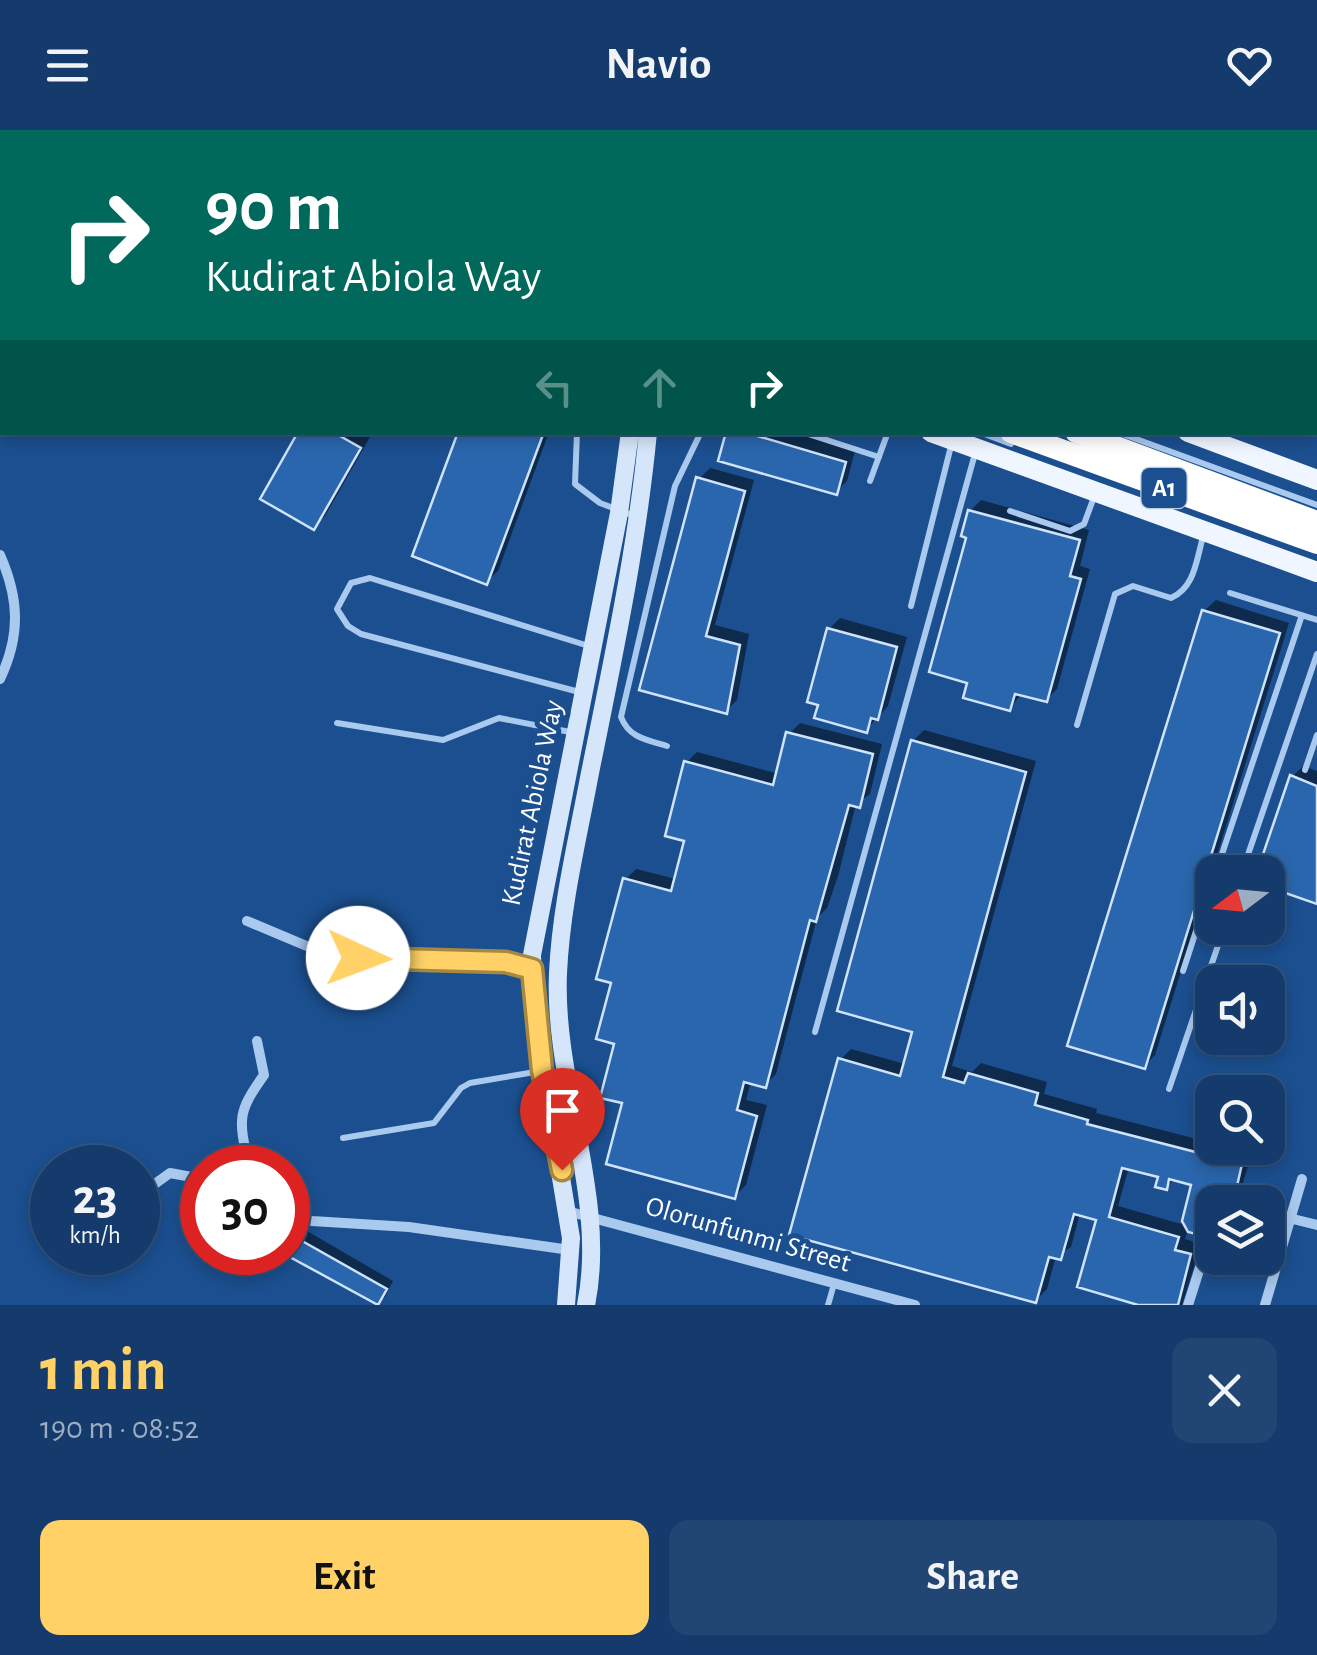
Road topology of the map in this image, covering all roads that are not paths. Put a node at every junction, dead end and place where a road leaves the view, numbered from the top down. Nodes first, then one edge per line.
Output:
1 (577, 435) edge
2 (630, 435) edge
3 (648, 435) edge
4 (700, 435) edge
5 (811, 435) edge
6 (887, 435) edge
7 (939, 435) edge
8 (1084, 435) edge
9 (1124, 435) edge
10 (1196, 435) edge
11 (1013, 439) edge
12 (953, 440) junction
13 (978, 440) edge
14 (879, 457) junction
15 (1068, 464) dead end
16 (1317, 480) edge
17 (870, 481) dead end
18 (1096, 492) junction
19 (1317, 505) edge
20 (1010, 511) dead end
21 (619, 513) junction
22 (640, 517) junction
23 (1317, 522) edge
24 (1204, 530) junction
25 (1317, 543) edge
26 (0, 554) edge
27 (1317, 554) edge
28 (1317, 572) edge
29 (1230, 594) dead end
30 (911, 606) dead end
31 (1302, 615) junction
32 (1317, 620) edge
33 (593, 647) junction
34 (1317, 654) edge
35 (0, 679) edge
36 (584, 693) junction
37 (336, 723) dead end
38 (1077, 725) dead end
39 (576, 733) junction
40 (1317, 734) edge
41 (666, 746) dead end
42 (1305, 770) dead end
43 (1222, 855) edge
44 (1248, 855) edge
45 (248, 921) dead end
46 (1195, 934) edge
47 (1218, 945) edge
48 (532, 969) junction
49 (1183, 971) dead end
50 (815, 1032) dead end
51 (257, 1041) dead end
52 (542, 1070) junction
53 (1168, 1089) dead end
54 (344, 1138) dead end
55 (245, 1145) edge
56 (1302, 1179) dead end
57 (568, 1211) junction
58 (588, 1213) junction
59 (1293, 1219) junction
60 (310, 1221) edge
61 (1317, 1225) edge
62 (572, 1250) junction
63 (1198, 1275) edge
64 (834, 1282) junction
65 (566, 1305) edge
66 (586, 1305) edge
67 (828, 1305) edge
68 (915, 1305) edge
69 (1188, 1305) edge
70 (1265, 1305) edge

1 - 21 lane
2 - 21 main road, Kudirat Abiola Way
3 - 22 main road, Kudirat Abiola Way
4 - 41 lane
5 - 14 lane
6 - 14 lane
7 - 12 main road
8 - 23 highway, A1
9 - 19 lane
10 - 16 main road
11 - 13 lane
11 - 25 highway, A1
12 - 13 main road
12 - 30 lane
13 - 18 main road
13 - 50 lane
14 - 17 lane
15 - 27 lane
18 - 20 lane
18 - 24 main road
21 - 22 lane
21 - 33 main road, Kudirat Abiola Way
22 - 58 main road, Kudirat Abiola Way
24 - 28 main road
24 - 38 lane
26 - 35 street
29 - 31 lane
31 - 32 lane
31 - 43 lane
33 - 36 main road, Kudirat Abiola Way
33 - 36 lane
34 - 44 lane
36 - 39 main road, Kudirat Abiola Way
37 - 39 lane
39 - 48 main road, Kudirat Abiola Way
40 - 42 lane
45 - 48 street
46 - 49 lane
47 - 53 lane
48 - 52 main road, Kudirat Abiola Way
51 - 55 street
52 - 54 lane
52 - 57 main road, Kudirat Abiola Way
56 - 59 street
57 - 58 street, Olorunfunmi Street
57 - 62 main road, Kudirat Abiola Way
58 - 64 street, Olorunfunmi Street
58 - 66 main road, Kudirat Abiola Way
59 - 61 street
59 - 70 street
60 - 62 street
62 - 65 main road, Kudirat Abiola Way
63 - 69 street
64 - 67 lane
64 - 68 street, Olorunfunmi Street

